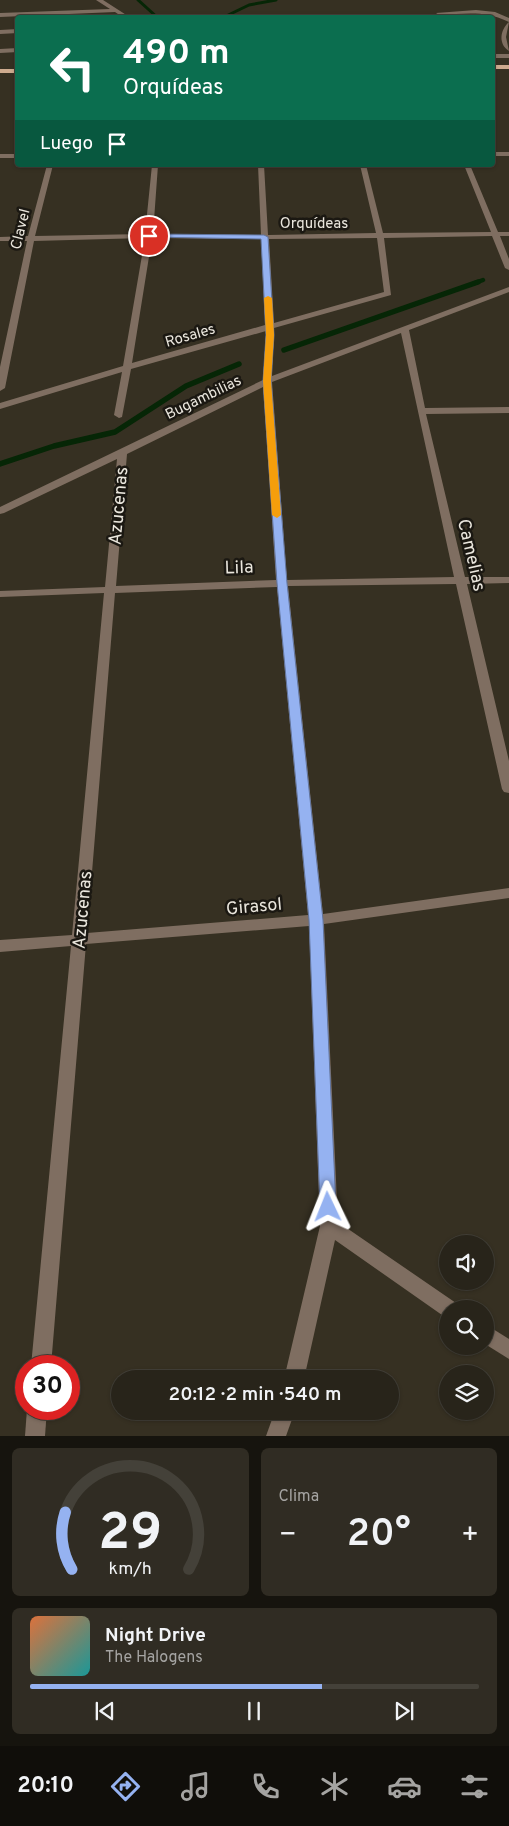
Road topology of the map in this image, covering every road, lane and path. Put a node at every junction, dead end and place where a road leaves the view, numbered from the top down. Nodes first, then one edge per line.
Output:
1 (100, 0) edge
2 (116, 10) junction
3 (439, 13) dead end
4 (0, 15) edge
5 (124, 15) edge
6 (509, 20) edge
7 (509, 24) edge
8 (0, 32) edge
9 (15, 32) edge
10 (509, 49) edge
11 (15, 50) edge
12 (0, 51) edge
13 (495, 56) edge
14 (509, 56) edge
15 (495, 67) edge
16 (509, 67) edge
17 (0, 71) edge
18 (15, 71) edge
19 (495, 154) edge
20 (509, 154) edge
21 (0, 156) edge
22 (15, 156) edge
23 (49, 167) edge
24 (155, 167) edge
25 (261, 167) edge
26 (363, 167) edge
27 (468, 167) edge
28 (495, 234) junction
29 (509, 234) edge
30 (149, 236) junction
31 (380, 236) junction
32 (264, 237) junction
33 (31, 238) junction
34 (0, 239) edge
35 (509, 268) edge
36 (509, 289) edge
37 (404, 328) junction
38 (270, 330) junction
39 (125, 368) junction
40 (267, 381) junction
41 (0, 388) edge
42 (0, 406) edge
43 (509, 410) edge
44 (421, 411) junction
45 (119, 414) dead end
46 (122, 453) junction
47 (0, 511) edge
48 (509, 580) edge
49 (460, 581) junction
50 (282, 583) junction
51 (110, 589) junction
52 (0, 594) edge
53 (509, 789) edge
54 (509, 894) edge
55 (316, 920) junction
56 (79, 938) junction
57 (0, 946) edge
58 (329, 1226) junction
59 (439, 1302) edge
60 (494, 1339) edge
61 (509, 1350) edge
62 (42, 1355) edge
63 (296, 1370) edge
64 (36, 1420) edge
65 (282, 1420) edge
66 (35, 1436) edge
67 (276, 1436) edge

1 - 2 street
2 - 4 street
2 - 5 street
3 - 6 street
7 - 10 street
8 - 9 street
11 - 12 street
13 - 14 street
15 - 16 main road
17 - 18 main road
19 - 20 street
21 - 22 street
23 - 33 street, Clavel
24 - 30 street
25 - 32 street
26 - 31 street
27 - 28 street
28 - 29 street, Orquídeas
28 - 31 street, Orquídeas
28 - 35 street
30 - 32 street, Orquídeas
30 - 33 street, Orquídeas
30 - 39 street
31 - 32 street, Orquídeas
31 - 38 street, Rosales
32 - 38 street
33 - 34 street, Orquídeas
33 - 41 street, Clavel
36 - 37 street, Bugambilias
37 - 40 street, Bugambilias
37 - 44 street, Camelias
38 - 39 street, Rosales
38 - 40 street
39 - 42 street, Rosales
39 - 45 street
40 - 46 street, Bugambilias
40 - 50 street
43 - 44 street
44 - 49 street, Camelias
46 - 47 street, Bugambilias
46 - 51 street, Azucenas
48 - 49 street, Lila
49 - 50 street, Lila
49 - 53 street, Camelias
50 - 51 street, Lila
50 - 55 street
51 - 52 street, Lila
51 - 56 street, Azucenas
54 - 55 street, Girasol
55 - 56 street, Girasol
55 - 58 street
56 - 57 street, Girasol
56 - 62 street, Azucenas
58 - 59 street
58 - 63 street
60 - 61 street
64 - 66 street
65 - 67 street

